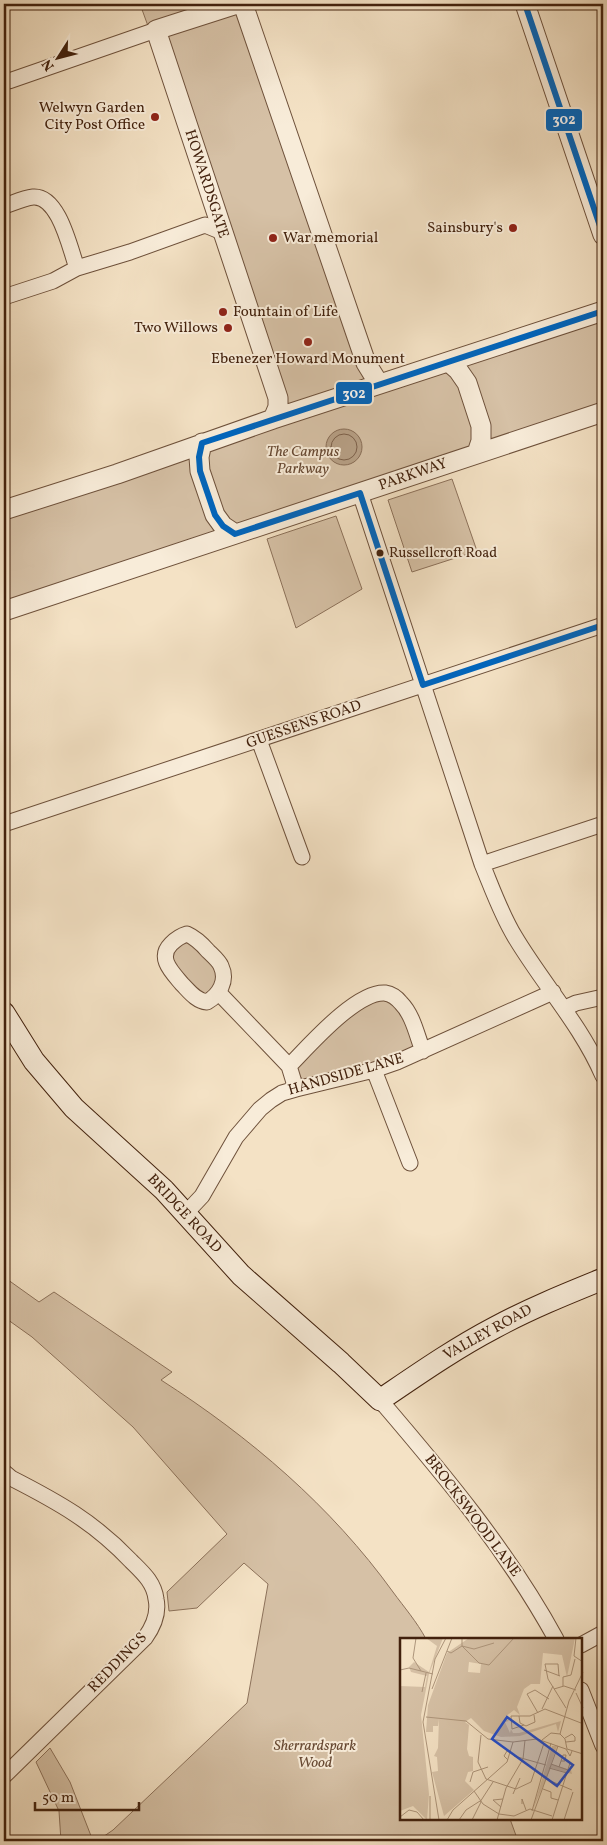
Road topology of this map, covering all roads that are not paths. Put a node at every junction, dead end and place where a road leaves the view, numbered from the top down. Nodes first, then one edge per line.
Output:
1 (237, 4) edge
2 (243, 4) edge
3 (525, 4) edge
4 (156, 30) junction
5 (9, 81) dead end
6 (4, 206) edge
7 (222, 232) junction
8 (603, 235) edge
9 (77, 268) junction
10 (4, 297) edge
11 (603, 311) edge
12 (450, 363) junction
13 (379, 384) junction
14 (603, 412) edge
15 (274, 419) junction
16 (202, 444) junction
17 (477, 453) junction
18 (360, 493) junction
19 (4, 510) edge
20 (235, 534) junction
21 (4, 611) edge
22 (603, 625) edge
23 (423, 685) junction
24 (259, 740) junction
25 (4, 824) edge
26 (603, 824) edge
27 (302, 857) dead end
28 (482, 864) junction
29 (553, 992) junction
30 (219, 993) junction
31 (603, 997) edge
32 (565, 1008) junction
33 (4, 1013) edge
34 (424, 1051) junction
35 (289, 1066) junction
36 (374, 1070) junction
37 (603, 1076) edge
38 (296, 1089) junction
39 (410, 1163) dead end
40 (185, 1214) junction
41 (603, 1279) edge
42 (380, 1400) junction
43 (6, 1478) edge
44 (603, 1633) edge
45 (555, 1638) edge
46 (582, 1644) edge
47 (582, 1693) edge
48 (603, 1746) edge
49 (4, 1776) edge

1 - 4 street
2 - 13 street
3 - 8 street
4 - 5 street
4 - 7 street, HOWARDSGATE
6 - 9 street
7 - 9 street
7 - 15 street, HOWARDSGATE
9 - 10 street
11 - 12 street
12 - 13 street
12 - 17 street
13 - 15 street
14 - 17 street, PARKWAY
15 - 16 street
16 - 19 street
16 - 20 street
17 - 18 street, PARKWAY
18 - 20 street, PARKWAY
18 - 23 street
20 - 21 street, PARKWAY
22 - 23 street, GUESSENS ROAD
23 - 24 street, GUESSENS ROAD
23 - 28 street
24 - 25 street, GUESSENS ROAD
24 - 27 street
26 - 28 street
28 - 29 street
29 - 32 street
29 - 34 street, HANDSIDE LANE
30 - 30 street
30 - 35 street
31 - 32 street
32 - 37 street
33 - 40 main road, BRIDGE ROAD
34 - 35 street
34 - 36 street, HANDSIDE LANE
35 - 38 street
36 - 38 street, HANDSIDE LANE
36 - 39 street
38 - 40 street, HANDSIDE LANE
40 - 42 main road, BRIDGE ROAD
41 - 42 main road, VALLEY ROAD
42 - 45 street, BROCKSWOOD LANE
43 - 49 street, REDDINGS
44 - 46 street
47 - 48 street

